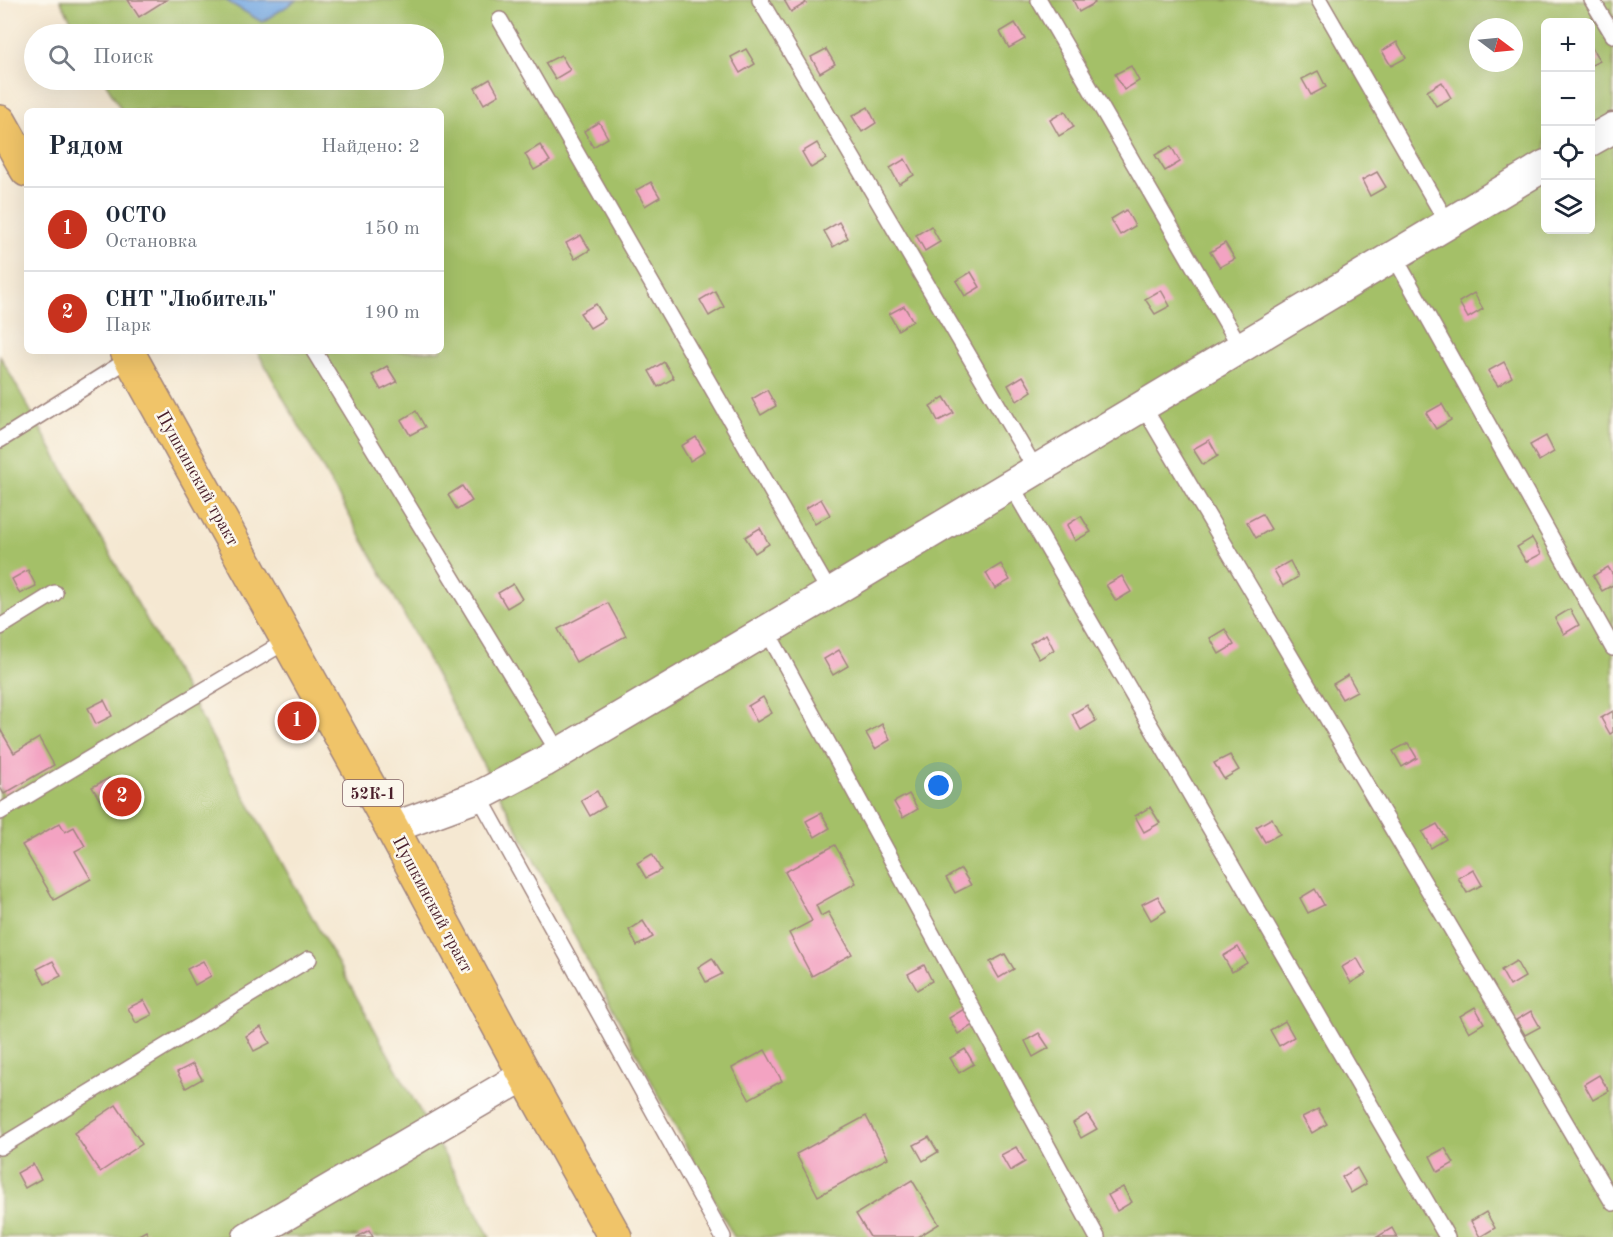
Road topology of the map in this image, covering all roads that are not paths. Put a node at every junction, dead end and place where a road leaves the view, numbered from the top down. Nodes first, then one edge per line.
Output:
1 (760, 0) edge
2 (1039, 0) edge
3 (1319, 0) edge
4 (1592, 0) edge
5 (500, 20) dead end
6 (1613, 35) edge
7 (0, 122) edge
8 (1613, 128) edge
9 (1595, 138) edge
10 (24, 165) edge
11 (1541, 167) edge
12 (1448, 224) junction
13 (1394, 256) junction
14 (1241, 348) junction
15 (129, 354) edge
16 (316, 354) edge
17 (1143, 406) junction
18 (0, 440) edge
19 (1024, 478) junction
20 (830, 593) junction
21 (55, 594) dead end
22 (0, 627) edge
23 (767, 631) junction
24 (288, 640) junction
25 (1613, 648) edge
26 (559, 753) junction
27 (478, 796) junction
28 (0, 812) edge
29 (392, 828) junction
30 (309, 959) dead end
31 (525, 1075) junction
32 (0, 1147) edge
33 (1613, 1203) edge
34 (248, 1237) edge
35 (615, 1237) edge
36 (723, 1237) edge
37 (1097, 1237) edge
38 (1447, 1237) edge

1 - 19 lane
2 - 14 lane
3 - 12 lane
4 - 6 lane
5 - 20 lane
7 - 10 main road
8 - 9 street
11 - 12 street
12 - 13 street
13 - 14 street
13 - 25 lane
14 - 17 street
15 - 18 lane
15 - 24 main road, Пушкинский тракт / 52К-1
16 - 26 lane
17 - 19 street
17 - 33 lane
19 - 20 street
19 - 38 lane
20 - 23 street
21 - 22 lane
23 - 26 street
23 - 37 lane
24 - 28 lane
24 - 29 main road, Пушкинский тракт / 52К-1
26 - 27 street
27 - 29 street
27 - 36 lane
29 - 31 main road, Пушкинский тракт / 52К-1
30 - 32 lane
31 - 34 street
31 - 35 main road, Пушкинский тракт / 52К-1

